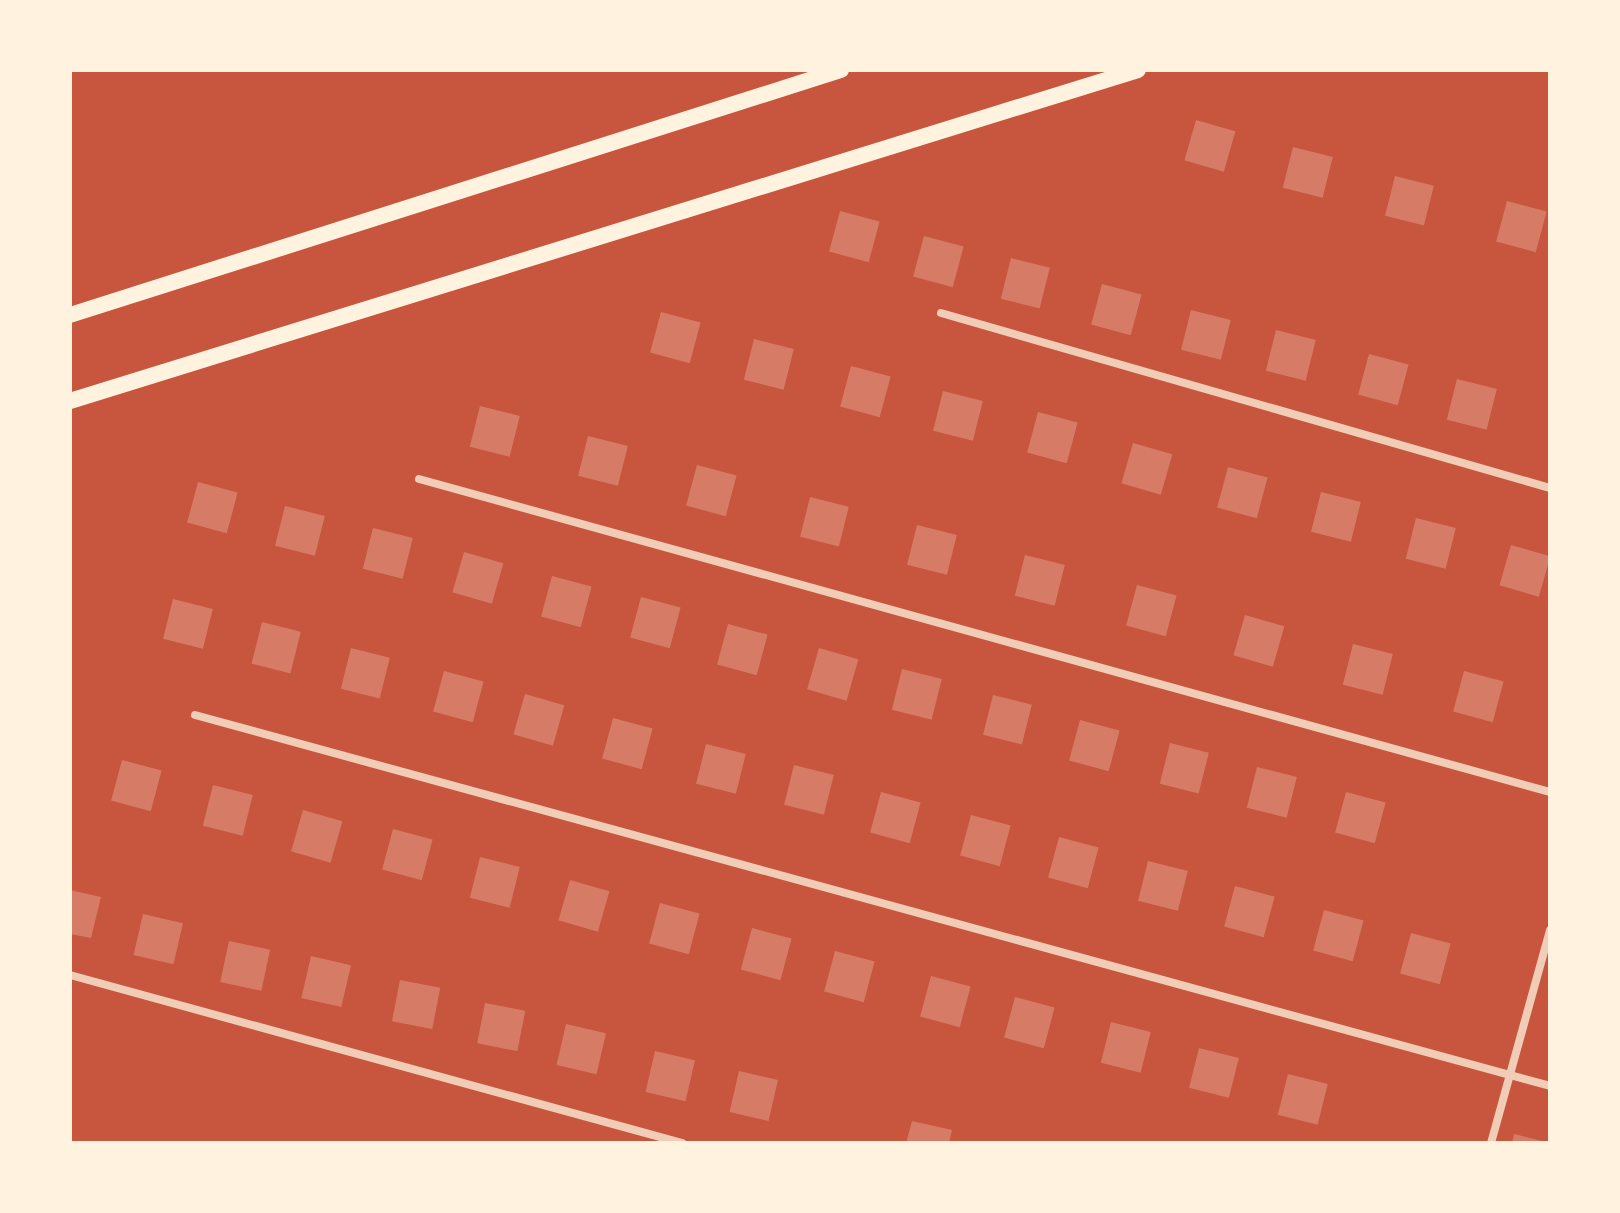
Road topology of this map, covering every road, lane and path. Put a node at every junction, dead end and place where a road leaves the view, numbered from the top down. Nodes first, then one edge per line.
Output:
1 (841, 70) edge
2 (1138, 70) edge
3 (941, 313) dead end
4 (70, 315) edge
5 (70, 401) edge
6 (419, 479) dead end
7 (1550, 488) edge
8 (195, 715) dead end
9 (1550, 792) edge
10 (1550, 930) edge
11 (70, 975) edge
12 (1509, 1075) junction
13 (1550, 1086) edge
14 (682, 1143) edge
15 (1491, 1143) edge

1 - 4 main road
2 - 5 main road
3 - 7 street
6 - 9 street
8 - 12 street
10 - 12 street
11 - 14 street
12 - 13 street
12 - 15 street

